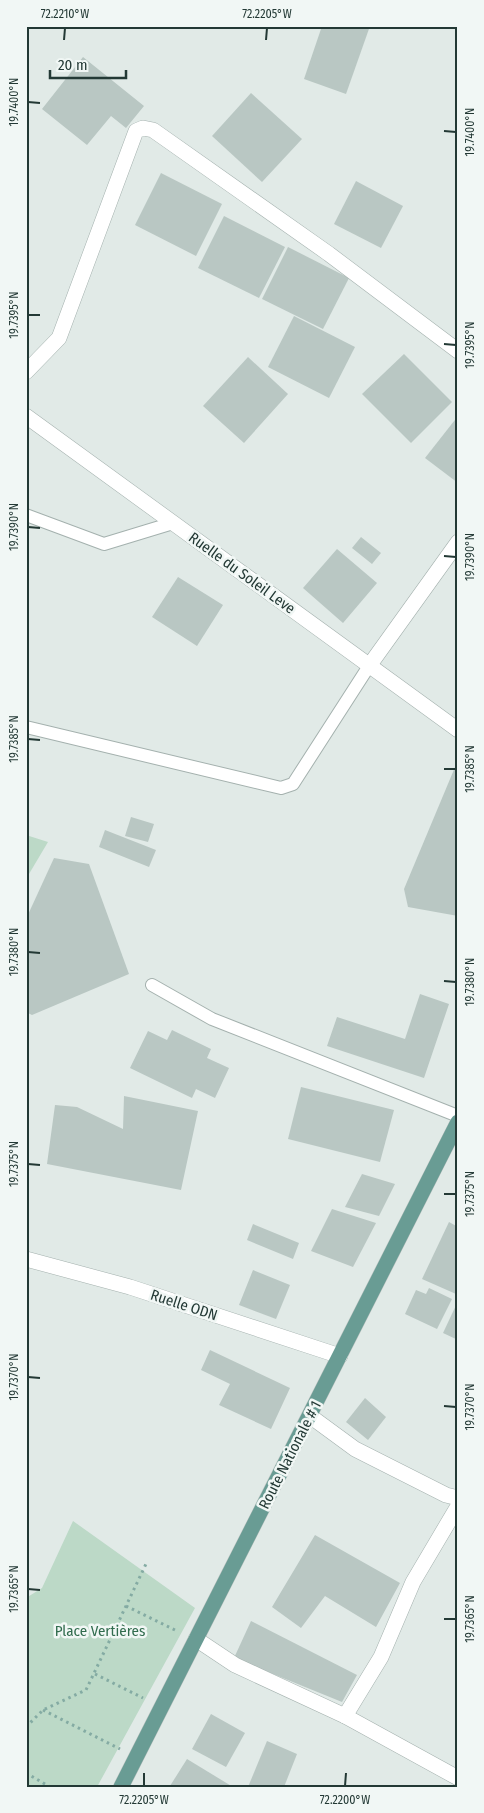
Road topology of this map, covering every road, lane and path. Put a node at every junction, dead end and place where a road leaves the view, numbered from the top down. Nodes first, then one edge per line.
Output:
1 (458, 351) edge
2 (26, 372) edge
3 (26, 416) edge
4 (26, 516) edge
5 (173, 523) junction
6 (458, 542) edge
7 (369, 666) junction
8 (26, 727) edge
9 (458, 730) edge
10 (152, 985) dead end
11 (458, 1116) edge
12 (458, 1122) edge
13 (26, 1259) edge
14 (340, 1356) junction
15 (310, 1416) junction
16 (458, 1498) edge
17 (458, 1506) edge
18 (146, 1564) dead end
19 (126, 1606) junction
20 (196, 1640) junction
21 (95, 1674) junction
22 (161, 1708) junction
23 (43, 1710) junction
24 (345, 1716) junction
25 (26, 1727) edge
26 (136, 1757) junction
27 (26, 1773) edge
28 (458, 1778) edge
29 (50, 1787) edge
30 (121, 1787) edge

1 - 2 street
3 - 5 street, Ruelle du Soleil Leve
4 - 5 lane
5 - 7 street, Ruelle du Soleil Leve
6 - 7 street
7 - 8 lane
7 - 9 street, Ruelle du Soleil Leve
10 - 11 lane
12 - 14 main road, Route Nationale # 1
13 - 14 street, Ruelle ODN
14 - 15 main road, Route Nationale # 1
15 - 16 street
15 - 20 main road, Route Nationale # 1
17 - 24 street
18 - 19 path
19 - 20 path
19 - 21 path
20 - 22 main road, Route Nationale # 1
20 - 24 street
21 - 22 path
21 - 23 path
22 - 26 main road, Route Nationale # 1
23 - 25 path
23 - 26 path
24 - 28 street
26 - 30 main road, Route Nationale # 1
27 - 29 path

